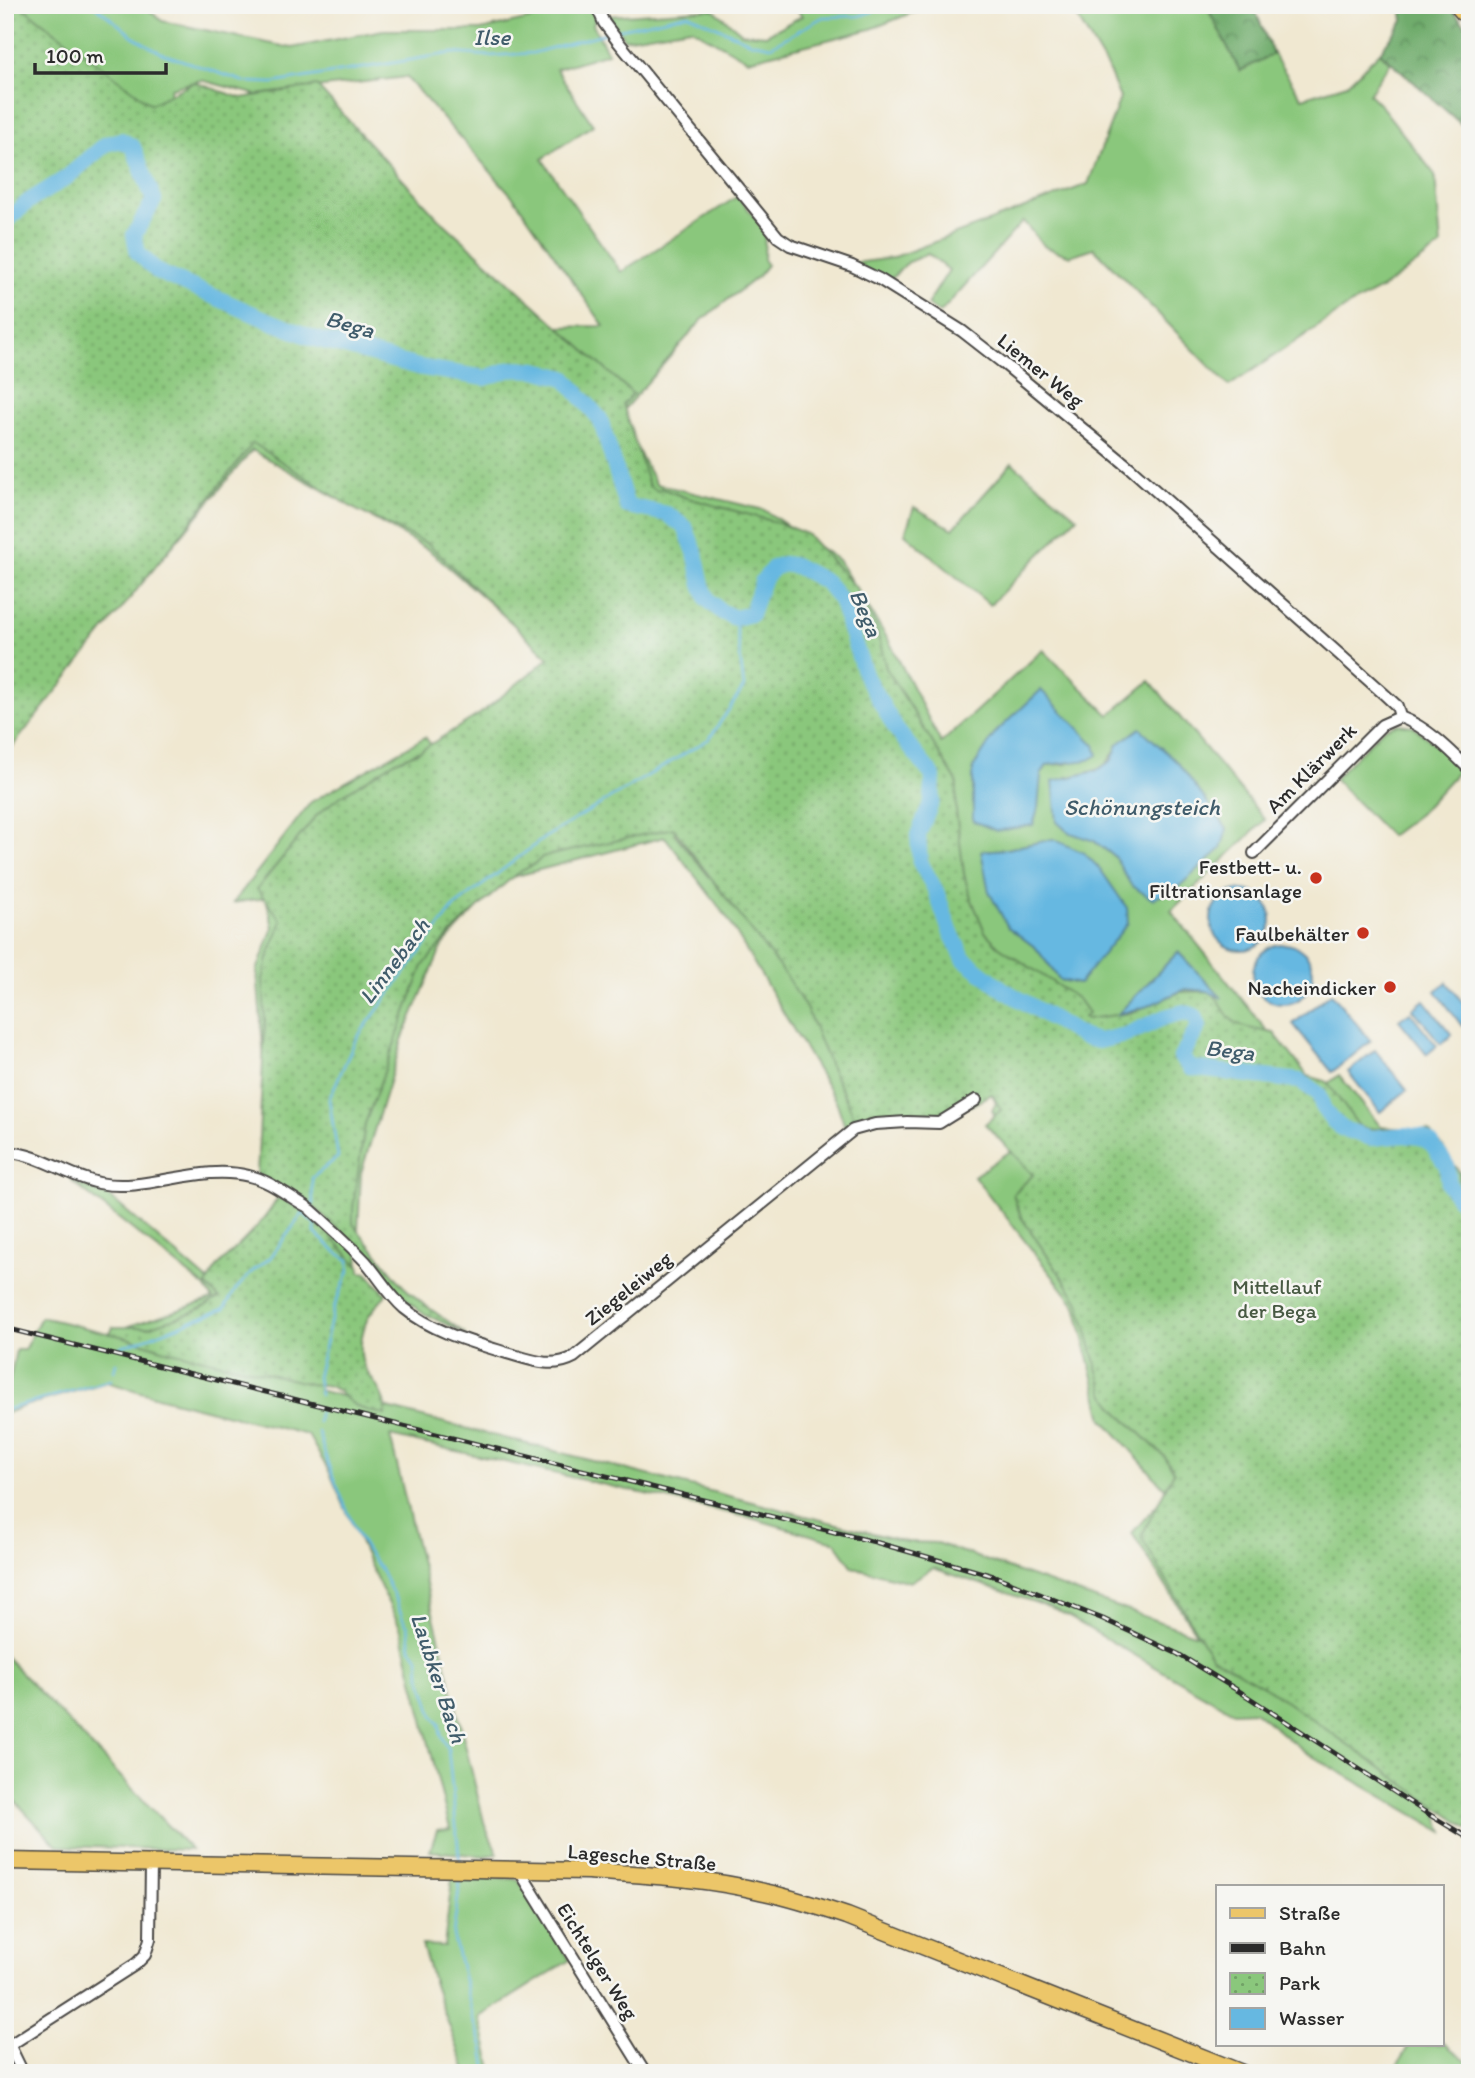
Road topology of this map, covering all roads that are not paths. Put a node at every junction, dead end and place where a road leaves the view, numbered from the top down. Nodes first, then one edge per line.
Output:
1 (596, 5) edge
2 (1457, 5) edge
3 (1470, 20) edge
4 (1400, 717) junction
5 (1470, 770) edge
6 (1254, 853) dead end
7 (976, 1100) dead end
8 (6, 1153) edge
9 (5, 1861) edge
10 (151, 1863) junction
11 (519, 1870) junction
12 (7, 2044) edge
13 (23, 2073) edge
14 (645, 2073) edge
15 (1242, 2073) edge

1 - 4 street, Liemer Weg
2 - 3 main road
4 - 5 street, Liemer Weg
4 - 6 street, Am Klärwerk
7 - 8 street, Ziegeleiweg
9 - 10 main road, Lagesche Straße
10 - 11 main road, Lagesche Straße
10 - 12 street
11 - 14 street, Eichtelger Weg
11 - 15 main road, Lagesche Straße
12 - 13 street

